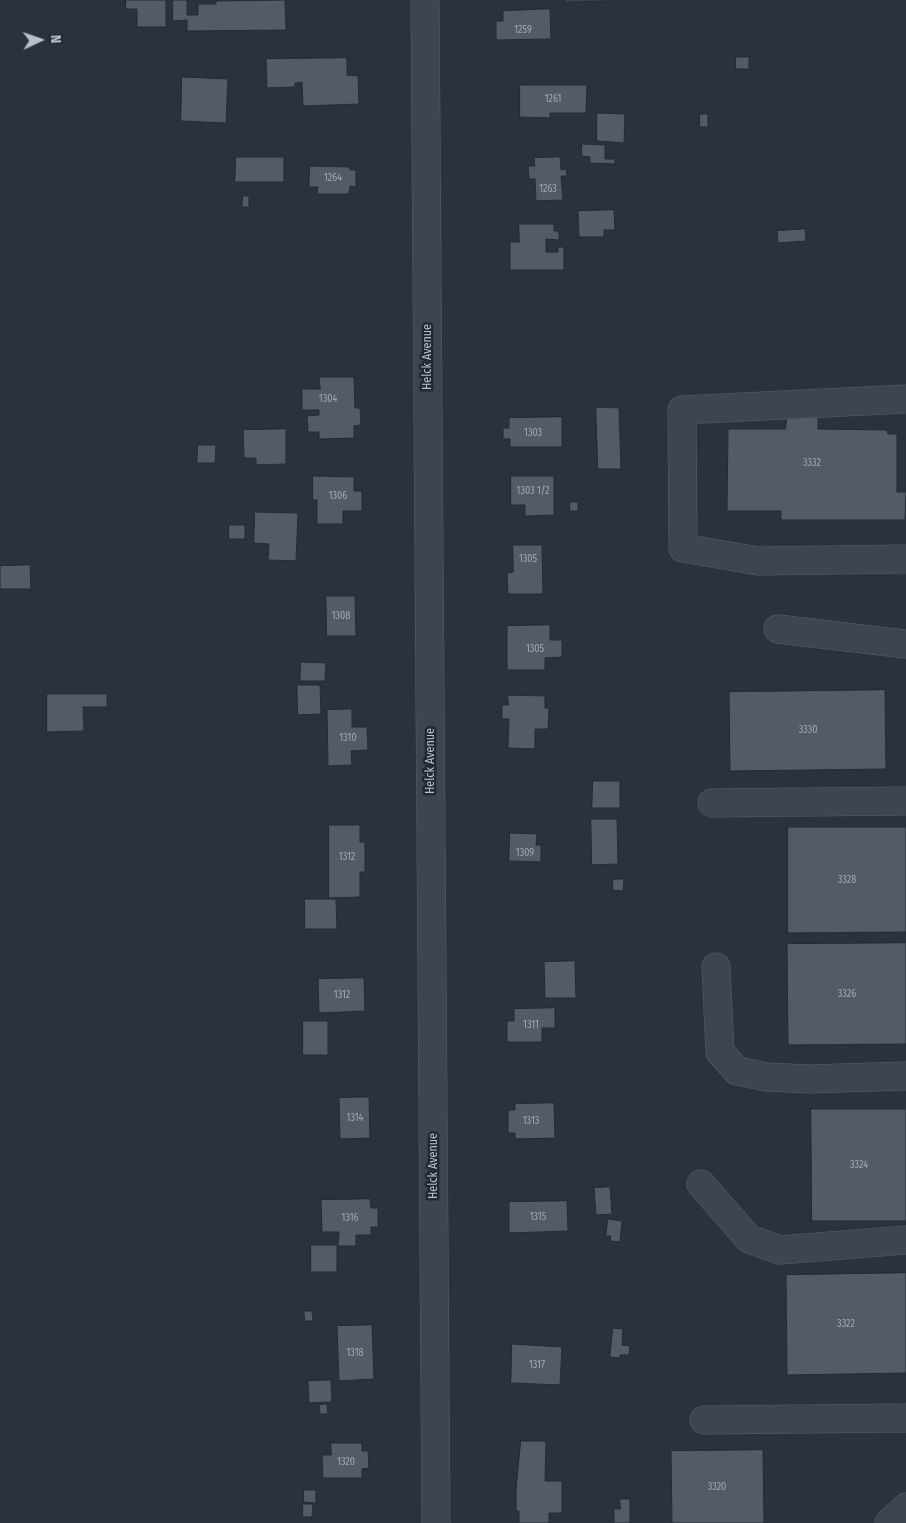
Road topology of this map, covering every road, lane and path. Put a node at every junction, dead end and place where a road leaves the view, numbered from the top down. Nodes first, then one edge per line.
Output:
1 (426, 0) edge
2 (906, 399) edge
3 (906, 559) edge
4 (778, 629) dead end
5 (906, 644) edge
6 (906, 801) edge
7 (712, 803) dead end
8 (716, 967) dead end
9 (906, 1076) edge
10 (701, 1184) dead end
11 (906, 1240) edge
12 (906, 1418) edge
13 (704, 1420) dead end
14 (906, 1508) edge
15 (436, 1523) edge
16 (889, 1523) edge

1 - 15 street, Helck Avenue
2 - 3 street
4 - 5 street
6 - 7 street
8 - 9 street
10 - 11 street
12 - 13 street
14 - 16 street

